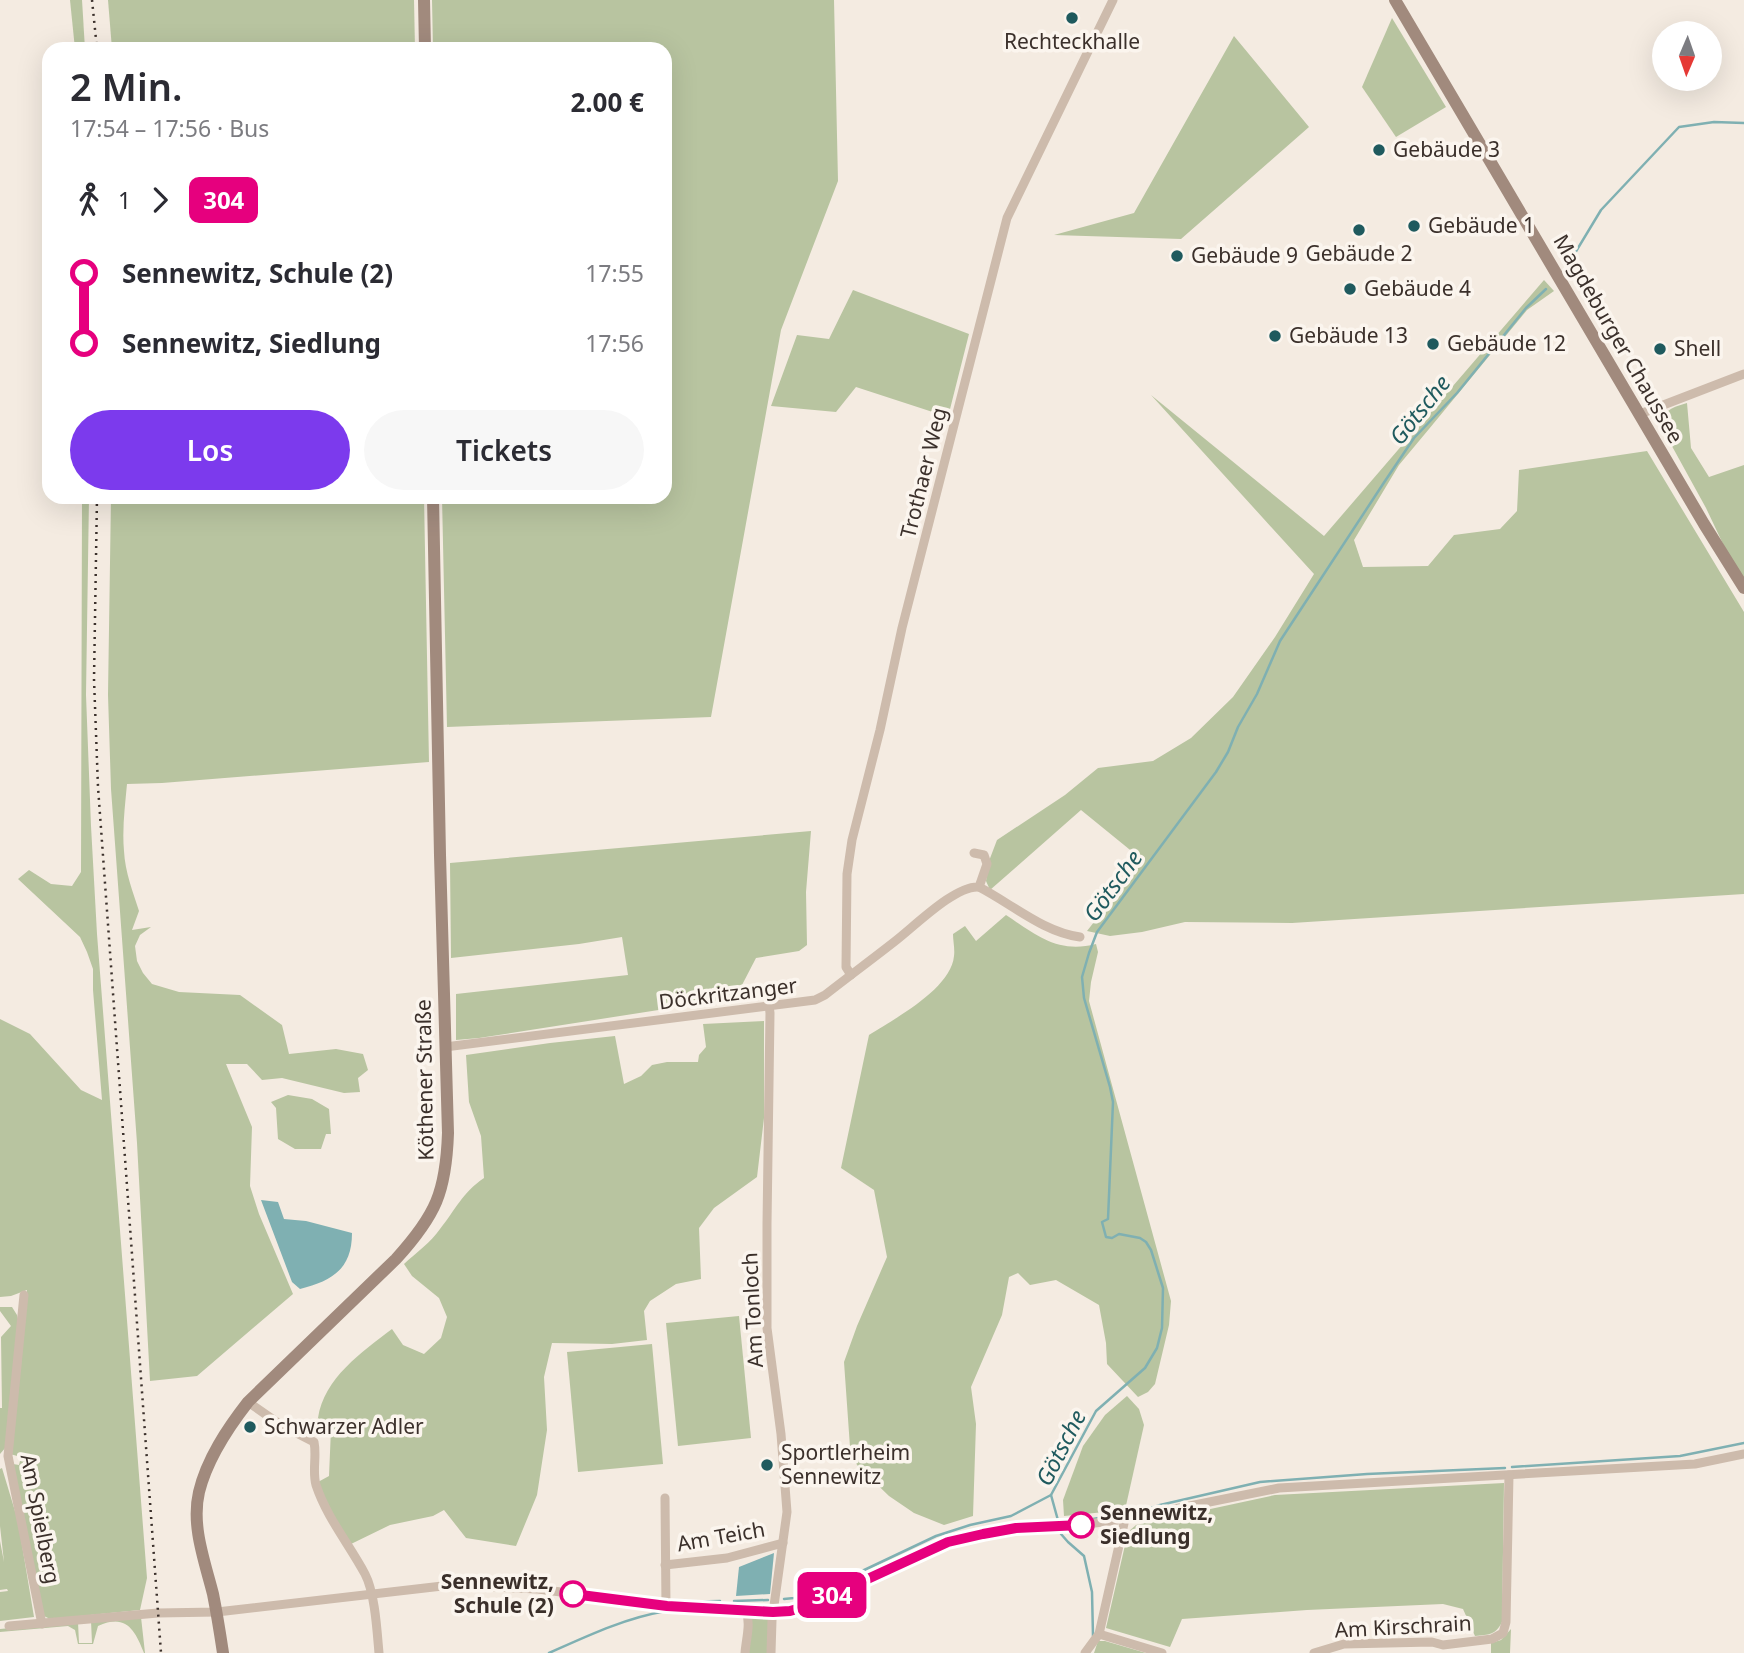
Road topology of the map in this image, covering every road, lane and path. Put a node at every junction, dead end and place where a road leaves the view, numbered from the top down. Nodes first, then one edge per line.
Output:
1 (424, 0) edge
2 (1113, 0) edge
3 (1395, 0) edge
4 (425, 42) edge
5 (1744, 374) edge
6 (1640, 414) junction
7 (433, 504) edge
8 (1744, 588) edge
9 (974, 853) dead end
10 (979, 887) junction
11 (1080, 936) dead end
12 (851, 975) junction
13 (769, 1005) junction
14 (445, 1047) junction
15 (24, 1295) dead end
16 (248, 1402) junction
17 (1744, 1454) edge
18 (1509, 1475) junction
19 (666, 1498) dead end
20 (1125, 1519) junction
21 (783, 1543) junction
22 (666, 1565) junction
23 (372, 1594) junction
24 (667, 1606) junction
25 (746, 1611) junction
26 (217, 1612) junction
27 (773, 1612) junction
28 (42, 1624) junction
29 (9, 1626) dead end
30 (1099, 1634) junction
31 (1443, 1649) edge
32 (1086, 1651) edge
33 (223, 1653) edge
34 (379, 1653) edge
35 (745, 1653) edge
36 (771, 1653) edge
37 (1163, 1653) edge
38 (1314, 1653) edge

1 - 4 main road
2 - 12 street, Trothaer Weg
3 - 6 main road, Magdeburger Chaussee
5 - 6 street
6 - 8 main road, Magdeburger Chaussee
7 - 14 main road, Köthener Straße
9 - 10 street
10 - 11 street
10 - 12 street, Döckritzanger
12 - 13 street, Döckritzanger
13 - 14 street, Döckritzanger
13 - 21 street, Am Tonloch
14 - 16 main road, Köthener Straße
15 - 28 street, Am Spielberg
16 - 23 street
16 - 26 main road, Köthener Straße
17 - 18 street
18 - 20 street
18 - 31 street, Am Kirschrain
19 - 22 street, Am Teich
20 - 27 street
20 - 30 street
21 - 22 street, Am Teich
21 - 27 street, Am Tonloch
22 - 24 street, Am Teich
23 - 24 street
23 - 26 street
23 - 34 street
24 - 25 street
25 - 27 street
25 - 35 street
26 - 28 street
26 - 33 main road, Köthener Straße
27 - 36 street, Am Tonloch
28 - 29 street
30 - 32 street
30 - 37 street
31 - 38 street, Am Kirschrain

